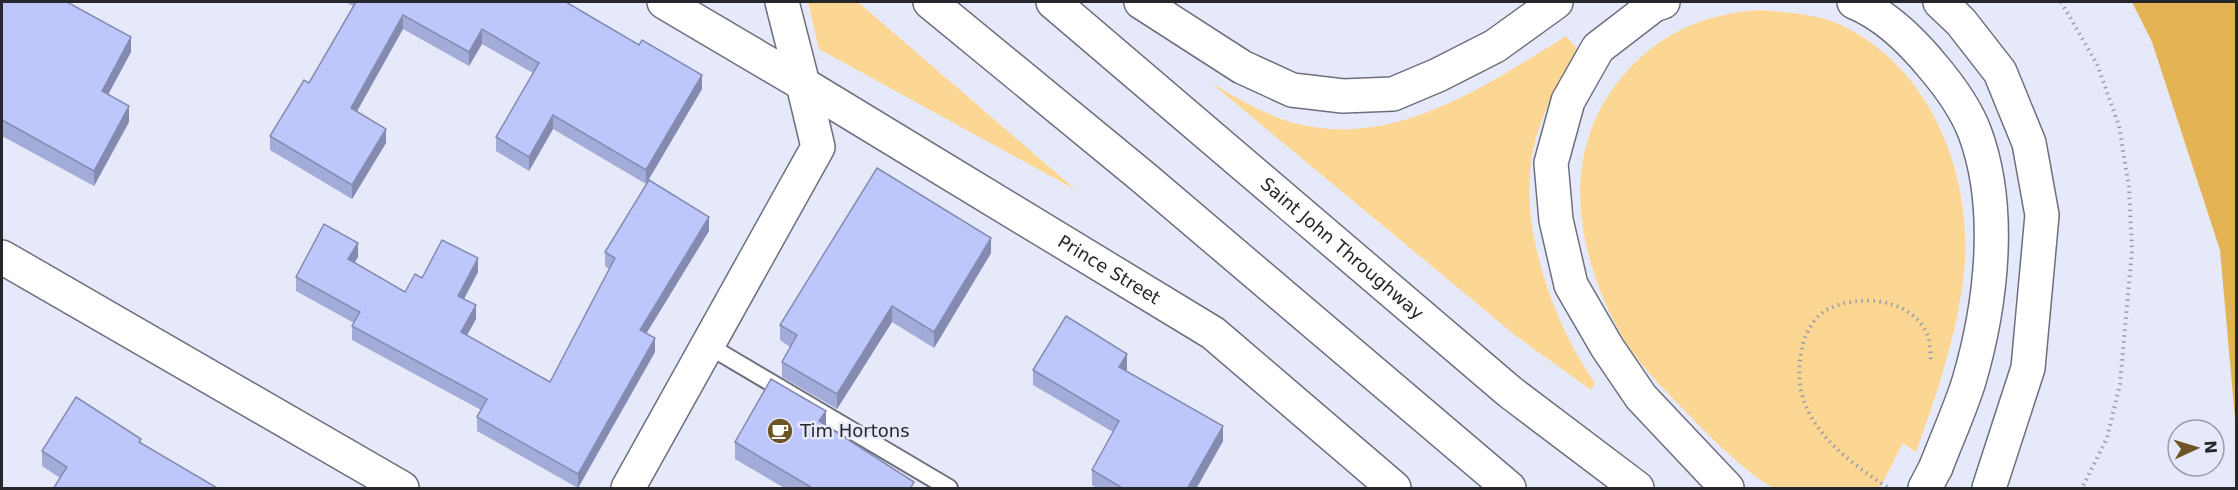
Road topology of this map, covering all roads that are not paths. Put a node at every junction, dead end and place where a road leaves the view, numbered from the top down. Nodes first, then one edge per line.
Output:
1 (664, 2) edge
2 (782, 2) edge
3 (930, 2) edge
4 (1053, 2) edge
5 (1141, 2) edge
6 (1556, 2) edge
7 (1663, 2) edge
8 (1854, 2) edge
9 (1940, 2) edge
10 (803, 84) junction
11 (2, 257) edge
12 (709, 346) junction
13 (1930, 478) edge
14 (402, 489) edge
15 (628, 489) edge
16 (949, 489) edge
17 (1394, 489) edge
18 (1509, 489) edge
19 (1636, 489) edge
20 (1727, 489) edge
21 (1989, 489) edge

1 - 10 main road, Prince Street
2 - 10 main road
3 - 18 main road
4 - 19 main road, Saint John Throughway
5 - 6 main road
7 - 20 main road
8 - 13 main road
9 - 21 main road
10 - 12 main road
10 - 17 main road, Prince Street
11 - 14 main road
12 - 15 main road
12 - 16 lane

